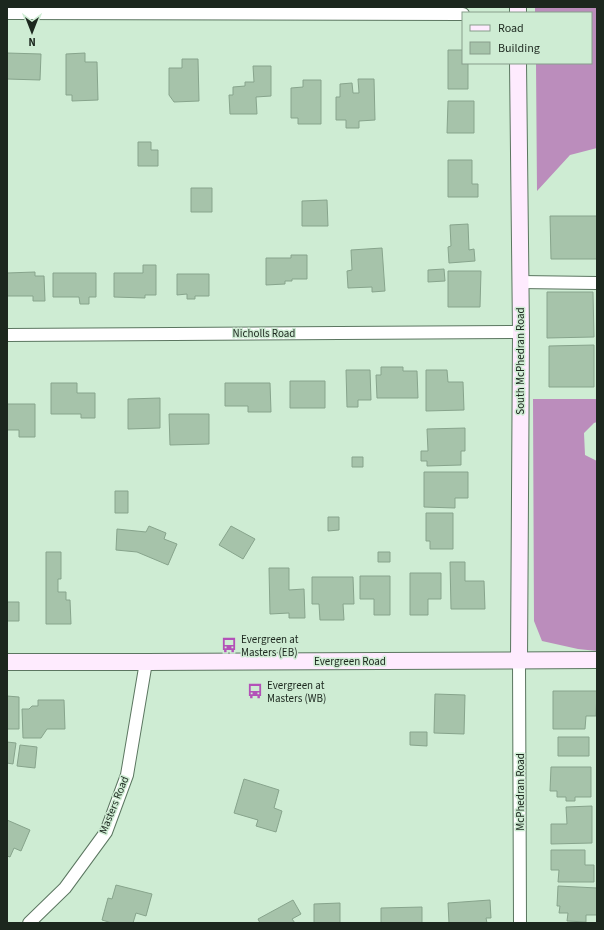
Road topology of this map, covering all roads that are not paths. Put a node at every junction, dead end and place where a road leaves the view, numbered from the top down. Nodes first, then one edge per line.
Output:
1 (7, 13) edge
2 (462, 14) edge
3 (518, 64) edge
4 (520, 282) junction
5 (597, 283) edge
6 (521, 332) junction
7 (7, 335) edge
8 (519, 660) junction
9 (597, 660) edge
10 (7, 662) edge
11 (146, 662) junction
12 (29, 923) edge
13 (520, 923) edge

1 - 2 street
3 - 4 street, South McPhedran Road
4 - 5 street
4 - 6 street, South McPhedran Road
6 - 7 street, Nicholls Road
6 - 8 street, South McPhedran Road
8 - 9 street, Evergreen Road
8 - 11 street, Evergreen Road
8 - 13 street, McPhedran Road
10 - 11 street, Evergreen Road
11 - 12 street, Masters Road

